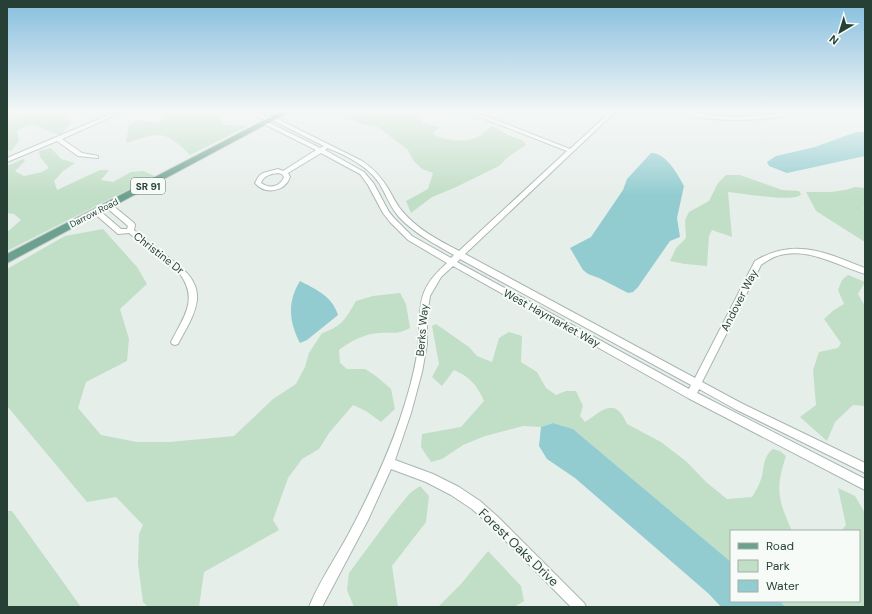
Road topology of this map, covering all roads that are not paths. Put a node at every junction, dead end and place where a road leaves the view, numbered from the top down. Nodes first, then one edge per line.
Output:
1 (54, 140) edge
2 (60, 140) edge
3 (232, 140) edge
4 (307, 140) edge
5 (543, 140) edge
6 (583, 140) edge
7 (324, 148) junction
8 (571, 151) junction
9 (96, 157) dead end
10 (7, 160) edge
11 (284, 173) dead end
12 (109, 206) junction
13 (97, 212) junction
14 (130, 231) junction
15 (461, 255) junction
16 (7, 259) edge
17 (452, 262) junction
18 (865, 271) edge
19 (175, 342) dead end
20 (697, 383) junction
21 (691, 395) junction
22 (388, 463) junction
23 (865, 468) edge
24 (865, 485) edge
25 (315, 607) edge
26 (580, 607) edge

1 - 10 street
2 - 9 street
3 - 12 main road, Darrow Road / SR 91
4 - 7 street, West Haymarket Way
5 - 8 street
6 - 8 street, Berks Way
7 - 11 street
7 - 15 street, West Haymarket Way
7 - 17 street, West Haymarket Way
8 - 15 street, Berks Way
12 - 13 main road, Darrow Road / SR 91
12 - 14 street, Christine Dr
13 - 14 street, Christine Dr
13 - 16 main road, Darrow Road / SR 91
14 - 19 street, Christine Dr
15 - 17 street, Berks Way
15 - 20 street, West Haymarket Way
17 - 21 street, West Haymarket Way
17 - 22 street, Berks Way
18 - 20 street, Andover Way
20 - 21 street, Andover Way
20 - 23 street, West Haymarket Way
21 - 24 street, West Haymarket Way
22 - 25 street, Berks Way
22 - 26 street, Forest Oaks Drive

